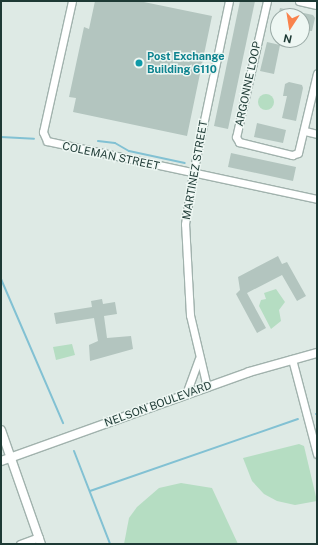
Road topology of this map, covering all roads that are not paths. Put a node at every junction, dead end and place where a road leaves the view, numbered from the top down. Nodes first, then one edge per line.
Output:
1 (72, 1) edge
2 (229, 1) edge
3 (267, 1) edge
4 (299, 1) edge
5 (317, 5) edge
6 (317, 73) edge
7 (304, 131) junction
8 (317, 134) edge
9 (193, 173) junction
10 (317, 199) edge
11 (317, 353) edge
12 (199, 359) junction
13 (292, 359) junction
14 (207, 387) junction
15 (186, 394) junction
16 (1, 430) edge
17 (317, 451) edge
18 (11, 457) junction
19 (1, 461) edge
20 (40, 541) edge
21 (20, 544) edge

1 - 9 street, COLEMAN STREET
2 - 9 street, MARTINEZ STREET
3 - 7 street, ARGONNE LOOP
4 - 5 street
6 - 7 street, ARGONNE LOOP
7 - 8 street
9 - 10 street, COLEMAN STREET
9 - 12 street, MARTINEZ STREET
11 - 13 street, NELSON BOULEVARD
12 - 14 street, MARTINEZ STREET
12 - 15 street
13 - 14 street, NELSON BOULEVARD
13 - 17 street
14 - 15 street, NELSON BOULEVARD
15 - 18 street, NELSON BOULEVARD
16 - 18 street
18 - 19 street, NELSON BOULEVARD
18 - 20 street
20 - 21 street

